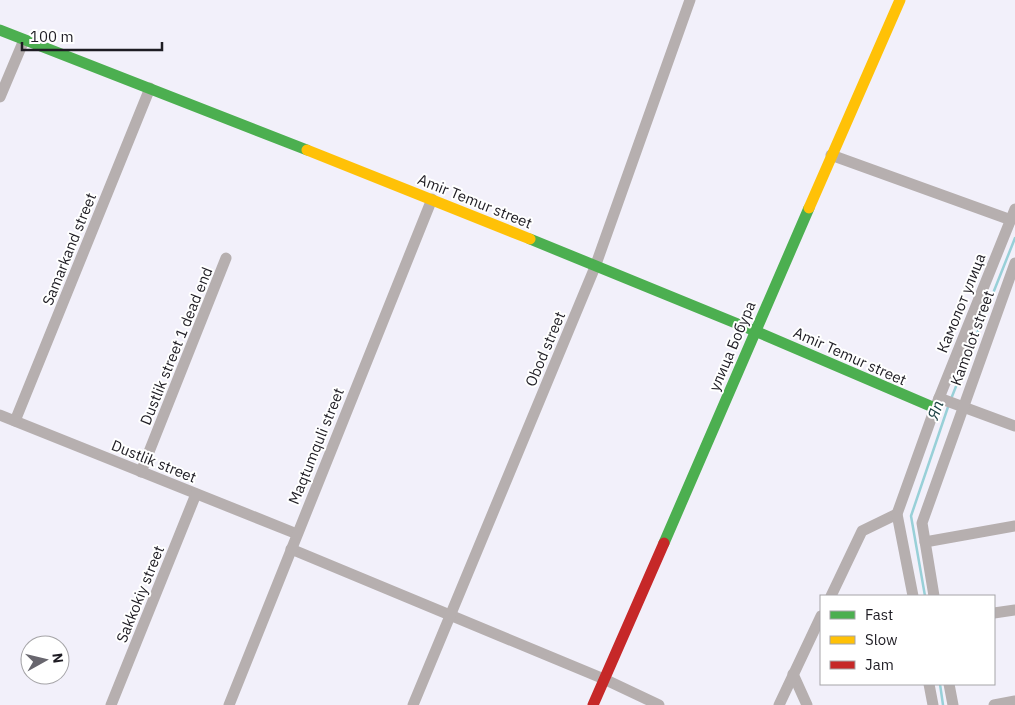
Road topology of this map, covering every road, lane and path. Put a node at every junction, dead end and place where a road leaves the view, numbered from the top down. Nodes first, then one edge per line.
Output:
1 (690, 0) edge
2 (900, 0) edge
3 (0, 30) edge
4 (24, 40) junction
5 (150, 88) junction
6 (0, 97) edge
7 (831, 155) junction
8 (432, 199) junction
9 (1013, 215) edge
10 (226, 258) dead end
11 (1015, 263) edge
12 (595, 267) junction
13 (755, 331) junction
14 (940, 402) junction
15 (961, 405) junction
16 (0, 415) edge
17 (15, 421) junction
18 (1015, 426) edge
19 (141, 472) junction
20 (196, 494) junction
21 (897, 514) junction
22 (1015, 526) edge
23 (297, 534) junction
24 (925, 542) junction
25 (291, 549) junction
26 (831, 595) edge
27 (913, 595) edge
28 (934, 595) edge
29 (1015, 610) edge
30 (995, 614) edge
31 (450, 616) junction
32 (820, 618) edge
33 (793, 674) junction
34 (604, 679) junction
35 (929, 685) edge
36 (949, 685) edge
37 (1015, 701) edge
38 (111, 705) edge
39 (229, 705) edge
40 (413, 705) edge
41 (593, 705) edge
42 (659, 705) edge
43 (779, 705) edge
44 (807, 705) edge
45 (933, 705) edge
46 (953, 705) edge
47 (994, 705) edge

1 - 12 street, Obod street
2 - 7 street, улица Бобура
3 - 4 street, Amir Temur street
4 - 5 street, Amir Temur street
4 - 6 street
5 - 8 street, Amir Temur street
5 - 17 street, Samarkand street
7 - 9 street
7 - 13 street, улица Бобура
8 - 12 street, Amir Temur street
8 - 23 street, Maqtumquli street
9 - 14 street, Камолот улица
10 - 19 street, Dustlik street 1 dead end
11 - 15 street, Kamolot street
12 - 13 street, Amir Temur street
12 - 31 street, Obod street
13 - 14 street, Amir Temur street
13 - 34 street, улица Бобура
14 - 15 street
14 - 21 street
15 - 18 street
15 - 24 street, Kamolot street
16 - 17 street, Dustlik street
17 - 19 street, Dustlik street
19 - 20 street, Dustlik street
20 - 23 street, Dustlik street
20 - 38 street, Sakkokiy street
21 - 26 street
21 - 27 street
22 - 24 street
23 - 25 street, Maqtumquli street
24 - 28 street, Kamolot street
25 - 31 street
25 - 39 street, Maqtumquli street
29 - 30 street
31 - 34 street
31 - 40 street, Obod street
32 - 33 street
33 - 43 street
33 - 44 street
34 - 41 street, улица Бобура
34 - 42 street
35 - 45 street
36 - 46 street
37 - 47 street

